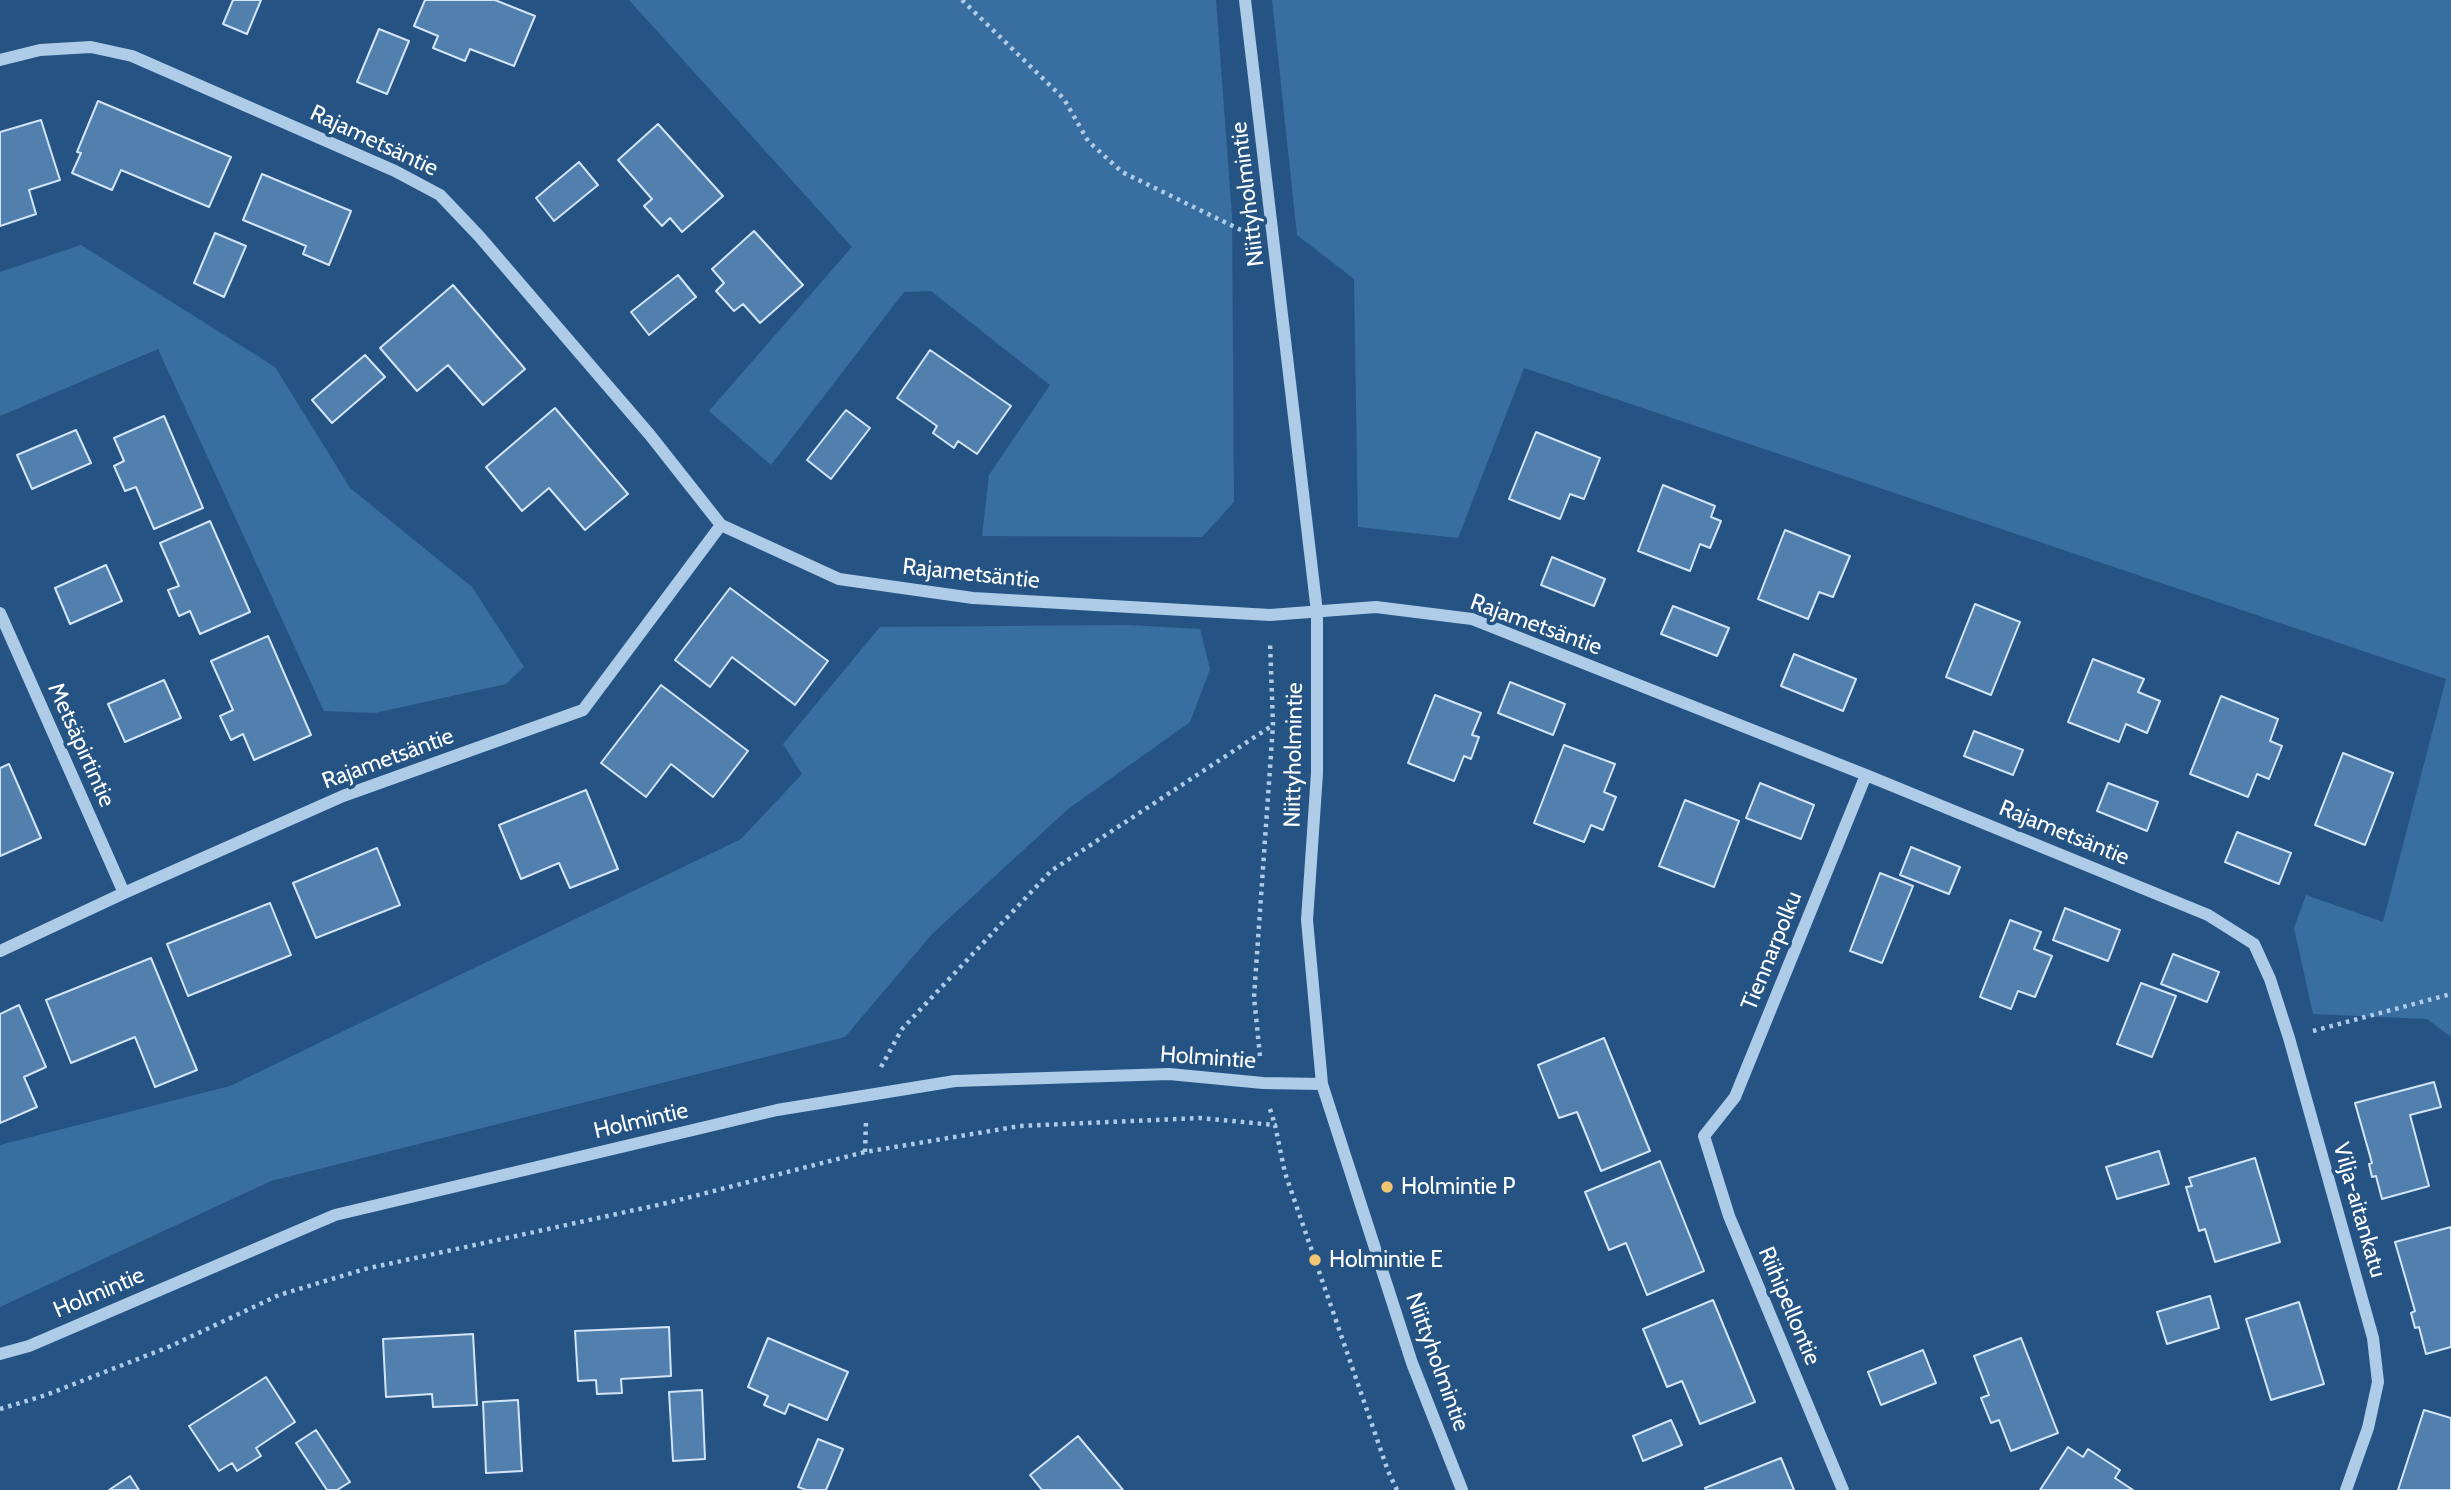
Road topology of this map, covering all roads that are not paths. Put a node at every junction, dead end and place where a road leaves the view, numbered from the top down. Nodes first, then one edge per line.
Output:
1 (1245, 0) edge
2 (0, 60) edge
3 (721, 525) junction
4 (1317, 612) junction
5 (0, 613) edge
6 (1866, 775) junction
7 (124, 893) junction
8 (2254, 944) joint
9 (0, 951) edge
10 (1322, 1084) junction
11 (1704, 1136) joint
12 (0, 1354) edge
13 (1462, 1490) edge
14 (1843, 1490) edge
15 (2346, 1490) edge

1 - 4 street, Niittyholmintie
2 - 3 street, Rajametsäntie
3 - 4 street, Rajametsäntie
3 - 7 street, Rajametsäntie
4 - 6 street, Rajametsäntie
4 - 10 street, Niittyholmintie
5 - 7 street, Metsäpirtintie
6 - 8 street, Rajametsäntie
6 - 11 street, Tiennarpolku
7 - 9 street, Rajametsäntie
8 - 15 street, Vilja-aitankatu
10 - 12 street, Holmintie
10 - 13 street, Niittyholmintie
11 - 14 street, Riihipellontie

